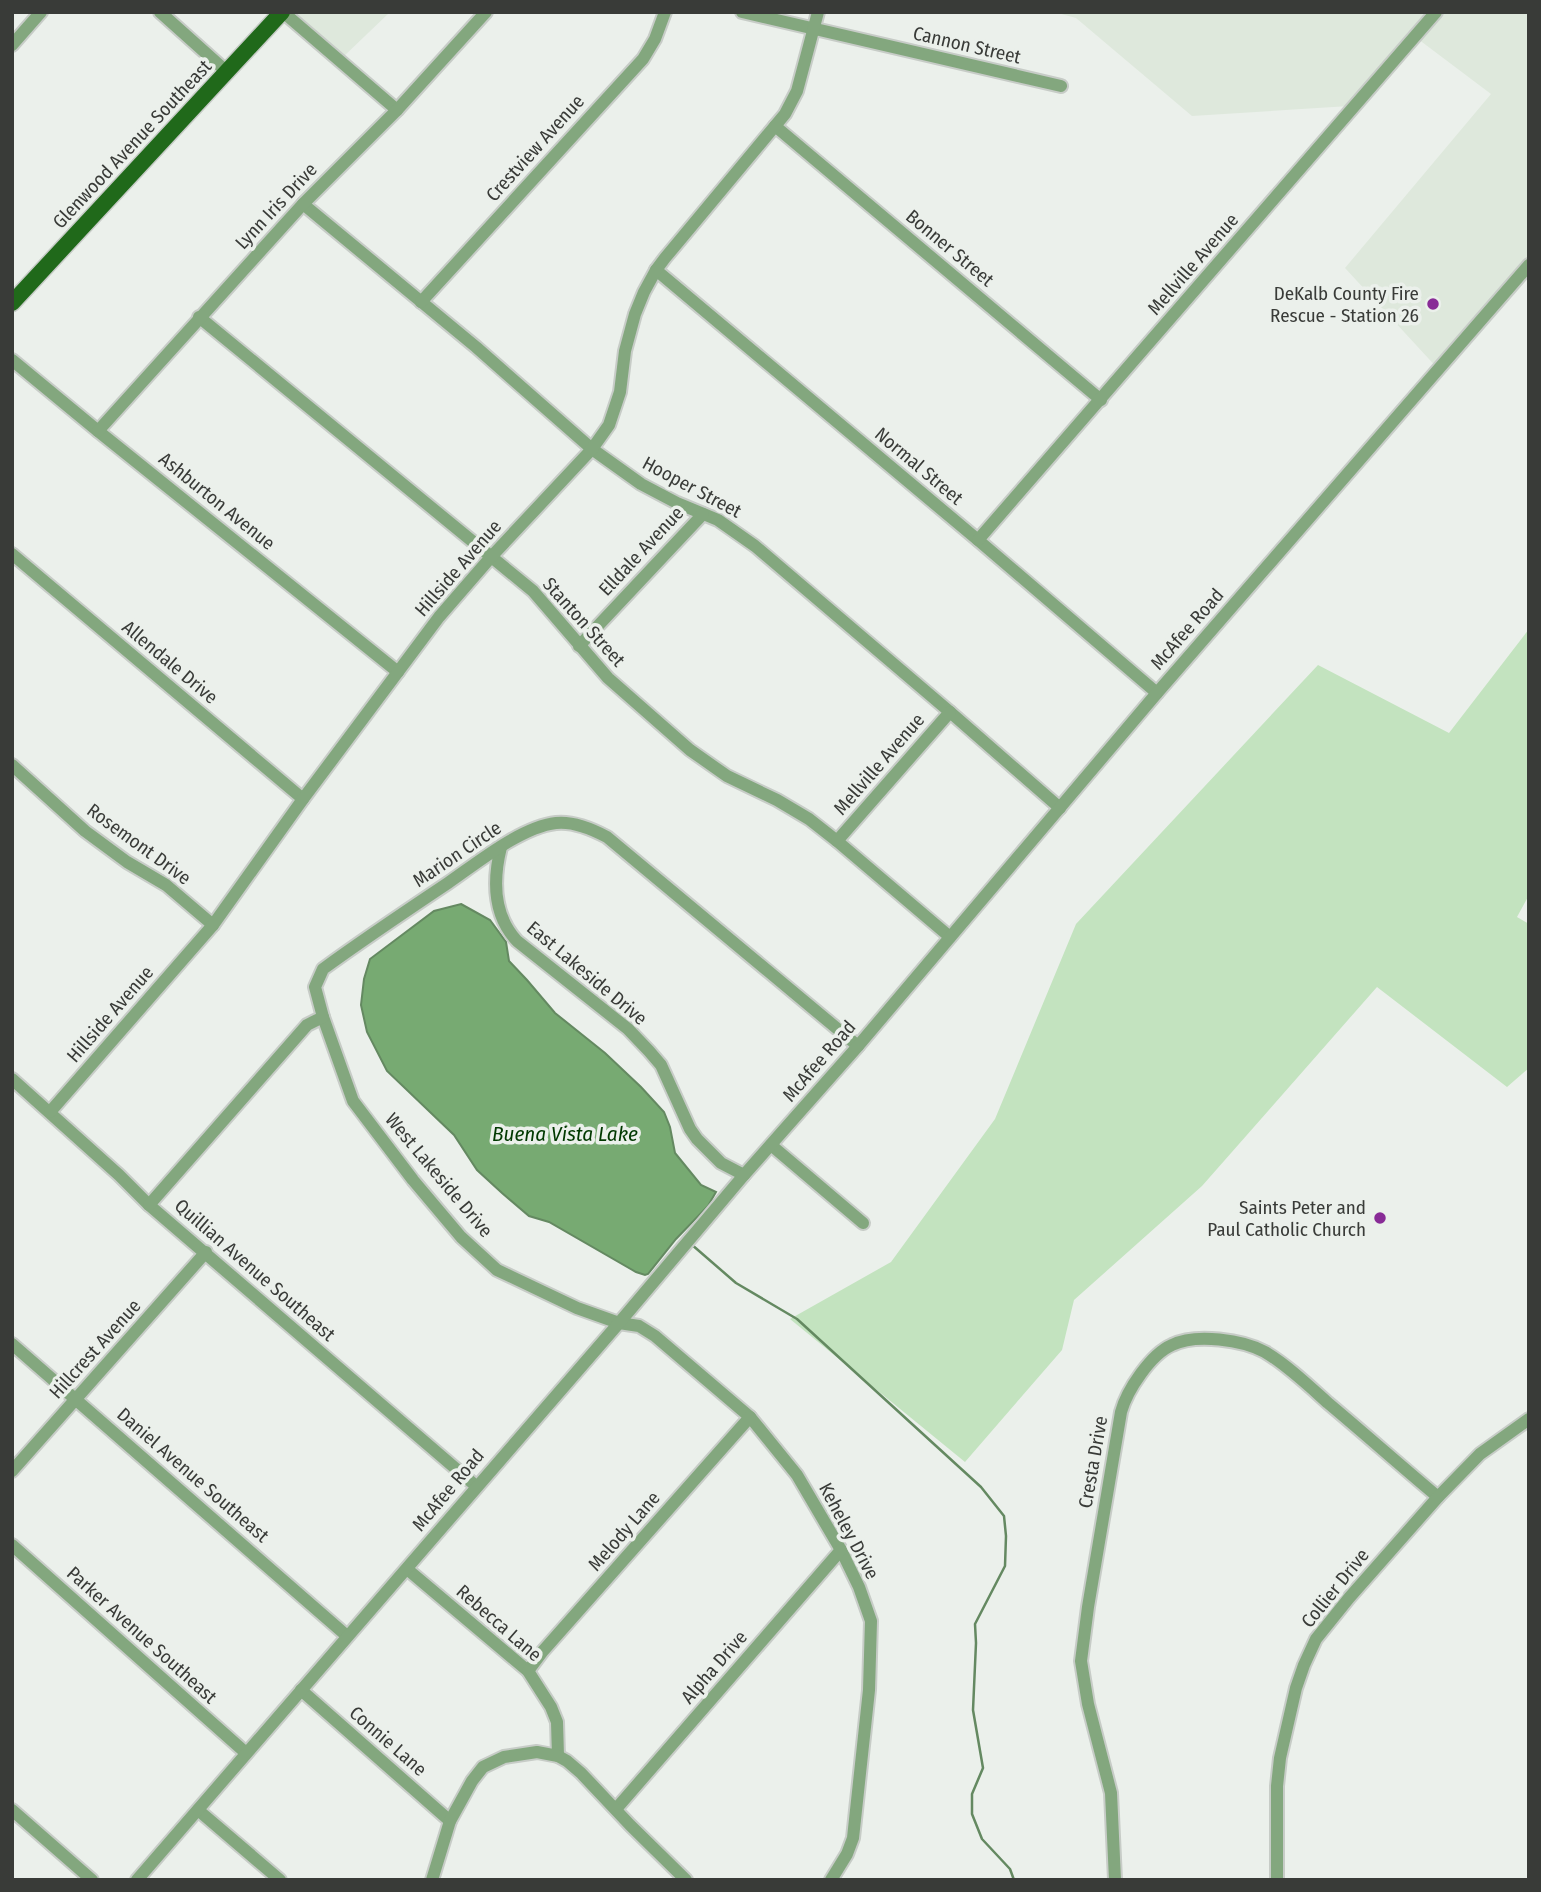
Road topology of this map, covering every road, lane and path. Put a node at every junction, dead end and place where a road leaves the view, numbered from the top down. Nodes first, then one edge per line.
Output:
1 (41, 12) edge
2 (160, 12) edge
3 (282, 12) edge
4 (486, 12) edge
5 (665, 12) edge
6 (742, 12) edge
7 (818, 12) edge
8 (1436, 12) edge
9 (814, 30) junction
10 (12, 45) edge
11 (227, 72) junction
12 (1061, 86) dead end
13 (397, 110) junction
14 (775, 126) junction
15 (303, 204) junction
16 (1529, 265) edge
17 (656, 270) junction
18 (14, 297) edge
19 (421, 302) junction
20 (199, 317) junction
21 (12, 360) edge
22 (1101, 400) junction
23 (98, 431) junction
24 (592, 449) junction
25 (703, 514) junction
26 (978, 540) junction
27 (12, 554) edge
28 (491, 557) junction
29 (579, 646) junction
30 (398, 672) junction
31 (1157, 693) junction
32 (950, 712) junction
33 (12, 765) edge
34 (303, 799) junction
35 (1059, 808) junction
36 (837, 841) junction
37 (501, 847) junction
38 (214, 925) junction
39 (950, 937) junction
40 (323, 1017) junction
41 (858, 1046) junction
42 (12, 1079) edge
43 (50, 1112) junction
44 (771, 1145) junction
45 (744, 1175) junction
46 (149, 1205) junction
47 (863, 1223) dead end
48 (206, 1252) junction
49 (619, 1323) junction
50 (12, 1344) edge
51 (76, 1399) junction
52 (750, 1417) junction
53 (1529, 1419) edge
54 (12, 1471) edge
55 (476, 1486) junction
56 (1438, 1497) junction
57 (12, 1545) edge
58 (841, 1550) junction
59 (407, 1569) junction
60 (347, 1636) junction
61 (528, 1671) junction
62 (301, 1690) junction
63 (246, 1753) junction
64 (558, 1756) junction
65 (616, 1809) junction
66 (12, 1810) edge
67 (198, 1810) junction
68 (450, 1821) junction
69 (92, 1880) edge
70 (136, 1880) edge
71 (280, 1880) edge
72 (432, 1880) edge
73 (686, 1880) edge
74 (831, 1880) edge
75 (1115, 1880) edge
76 (1277, 1880) edge

1 - 10 street
2 - 11 street
3 - 11 main road, Glenwood Avenue Southeast
3 - 13 street
4 - 13 street, Lynn Iris Drive
5 - 19 street, Crestview Avenue
6 - 9 street, Cannon Street
7 - 9 street, Hillside Avenue
8 - 22 street, Mellville Avenue
9 - 12 street, Cannon Street
9 - 14 street, Hillside Avenue
11 - 18 main road, Glenwood Avenue Southeast
13 - 15 street, Lynn Iris Drive
14 - 17 street, Hillside Avenue
14 - 22 street, Bonner Street
15 - 19 street, Hooper Street
15 - 20 street, Lynn Iris Drive
16 - 31 street, McAfee Road
17 - 24 street, Hillside Avenue
17 - 26 street, Normal Street
19 - 24 street, Hooper Street
20 - 23 street, Lynn Iris Drive
20 - 28 street, Stanton Street
21 - 23 street, Ashburton Avenue
22 - 26 street, Mellville Avenue
23 - 30 street, Ashburton Avenue
24 - 25 street, Hooper Street
24 - 28 street, Hillside Avenue
25 - 29 street, Elldale Avenue
25 - 32 street, Hooper Street
26 - 31 street, Normal Street
27 - 34 street, Allendale Drive
28 - 29 street, Stanton Street
28 - 30 street, Hillside Avenue
29 - 36 street, Stanton Street
30 - 34 street, Hillside Avenue
31 - 35 street, McAfee Road
32 - 35 street, Hooper Street
32 - 36 street, Mellville Avenue
33 - 38 street, Rosemont Drive
34 - 38 street, Hillside Avenue
35 - 39 street, McAfee Road
36 - 39 street, Stanton Street
37 - 40 street, Marion Circle
37 - 41 street, Marion Circle
37 - 45 street, East Lakeside Drive
38 - 43 street, Hillside Avenue
39 - 41 street, McAfee Road
40 - 46 street
40 - 49 street, West Lakeside Drive
41 - 44 street, McAfee Road
42 - 43 street, Quillian Avenue Southeast
43 - 46 street, Quillian Avenue Southeast
44 - 45 street, McAfee Road
44 - 47 street
45 - 49 street, McAfee Road
46 - 48 street, Quillian Avenue Southeast
48 - 51 street, Hillcrest Avenue
48 - 55 street, Quillian Avenue Southeast
49 - 52 street, Keheley Drive
49 - 55 street, McAfee Road
50 - 51 street, Daniel Avenue Southeast
51 - 54 street, Hillcrest Avenue
51 - 60 street, Daniel Avenue Southeast
52 - 58 street, Keheley Drive
52 - 61 street, Melody Lane
53 - 56 street, Collier Drive
55 - 59 street, McAfee Road
56 - 75 street, Cresta Drive
56 - 76 street, Collier Drive
57 - 63 street, Parker Avenue Southeast
58 - 65 street, Alpha Drive
58 - 74 street, Keheley Drive
59 - 60 street, McAfee Road
59 - 61 street, Rebecca Lane
60 - 62 street, McAfee Road
61 - 64 street, Rebecca Lane
62 - 63 street, McAfee Road
62 - 68 street, Connie Lane
63 - 67 street, McAfee Road
64 - 65 street
64 - 68 street
65 - 73 street
66 - 69 street
67 - 70 street, McAfee Road
67 - 71 street
68 - 72 street

